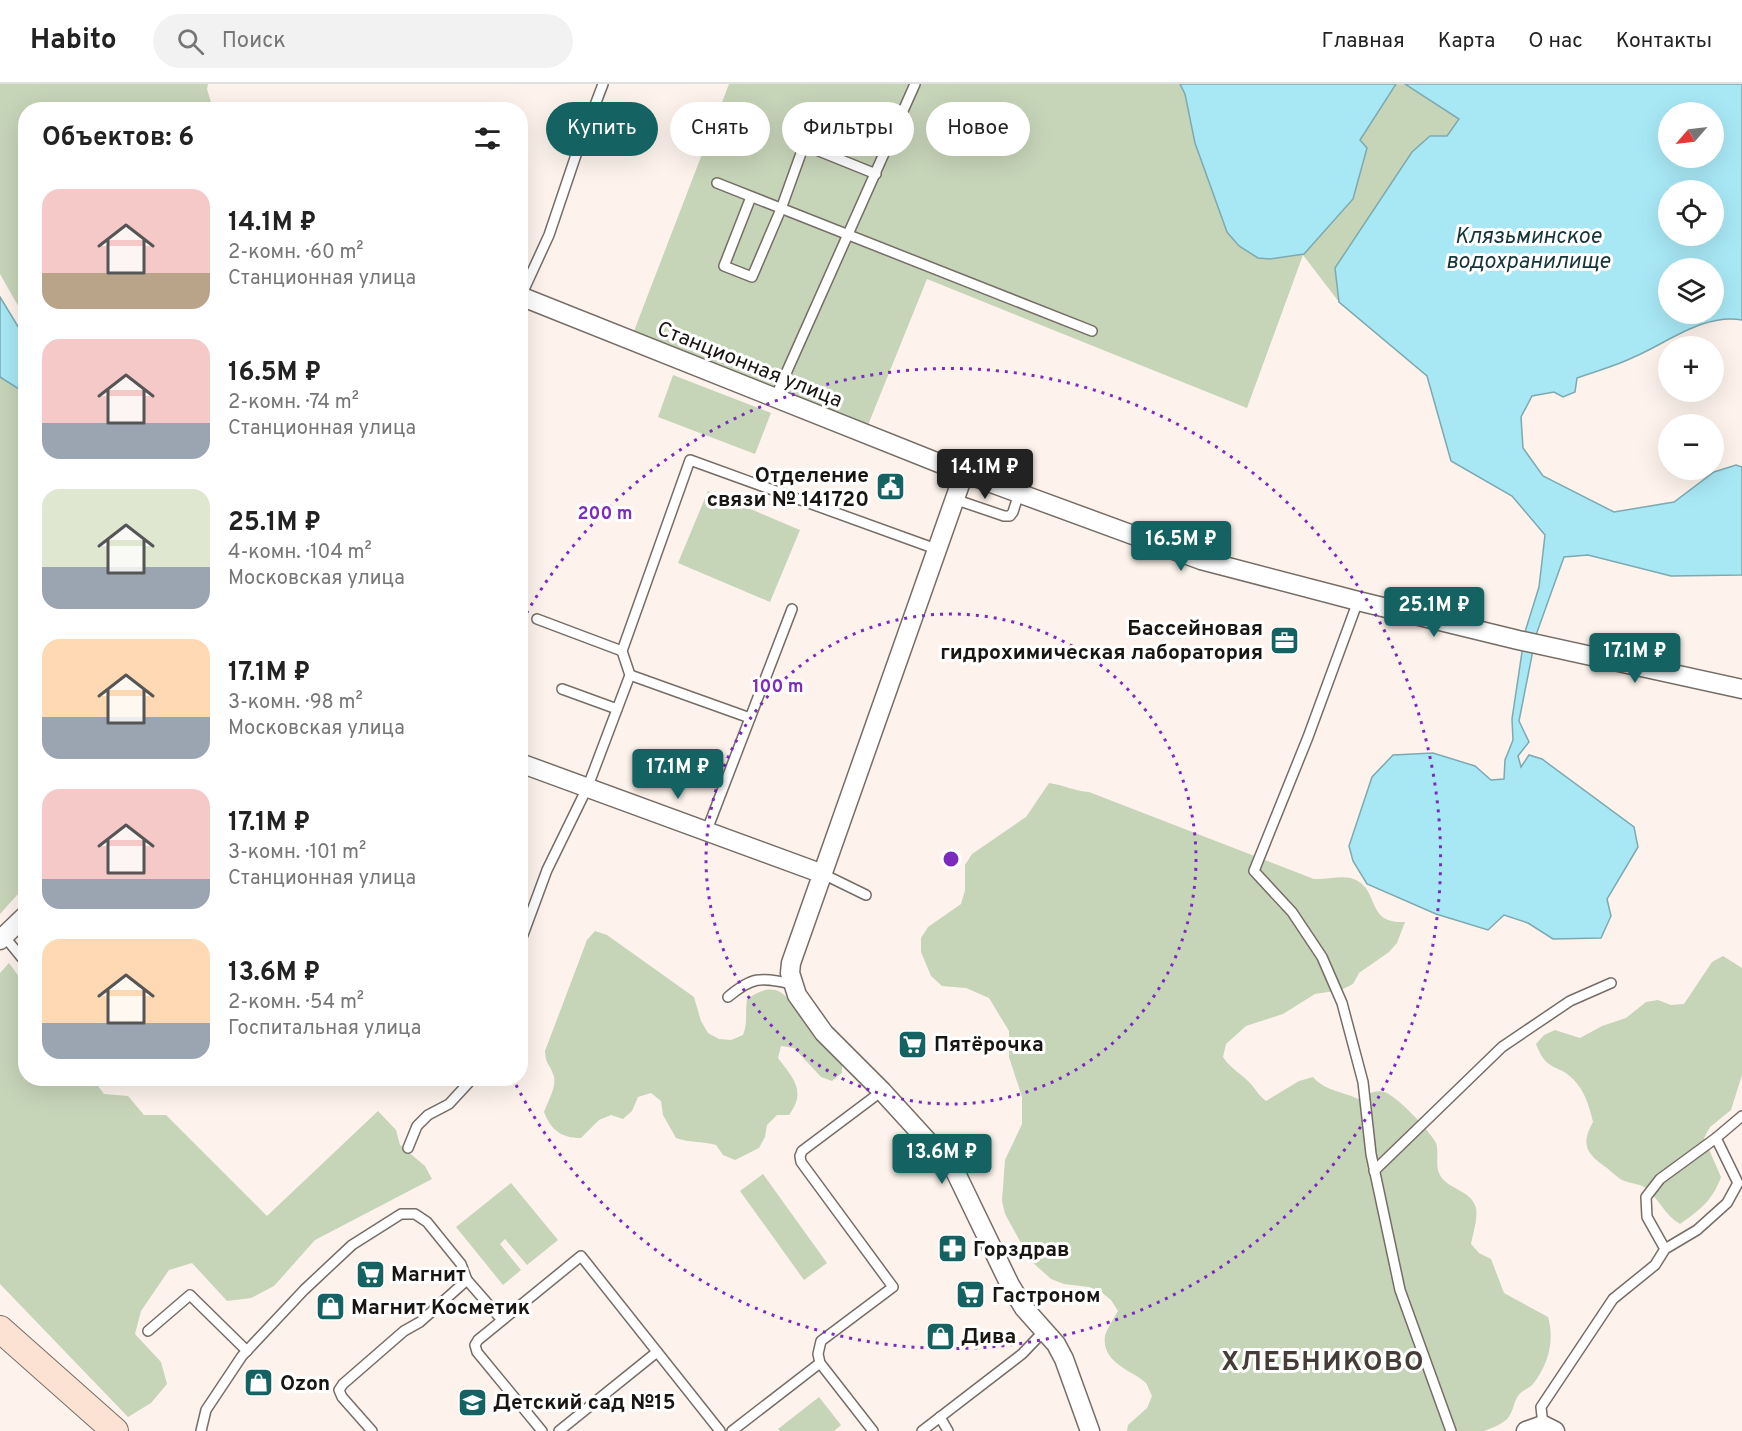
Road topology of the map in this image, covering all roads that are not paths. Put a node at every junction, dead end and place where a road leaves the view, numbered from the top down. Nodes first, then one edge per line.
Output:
1 (603, 84) edge
2 (915, 84) edge
3 (876, 174) junction
4 (717, 183) dead end
5 (752, 197) junction
6 (780, 209) junction
7 (848, 236) junction
8 (528, 281) edge
9 (528, 299) edge
10 (1092, 331) dead end
11 (774, 398) junction
12 (964, 473) junction
13 (1020, 494) junction
14 (954, 499) junction
15 (936, 549) junction
16 (1358, 601) junction
17 (792, 609) dead end
18 (537, 619) dead end
19 (622, 651) junction
20 (630, 675) junction
21 (1742, 688) edge
22 (562, 689) dead end
23 (617, 709) junction
24 (750, 718) junction
25 (528, 766) edge
26 (588, 786) junction
27 (707, 830) junction
28 (823, 874) junction
29 (866, 895) dead end
30 (528, 921) edge
31 (18, 923) edge
32 (2, 938) edge
33 (18, 955) edge
34 (1611, 983) dead end
35 (793, 984) junction
36 (728, 997) dead end
37 (466, 1086) edge
38 (882, 1091) junction
39 (1742, 1116) edge
40 (1716, 1138) junction
41 (408, 1148) dead end
42 (1374, 1171) junction
43 (1665, 1249) junction
44 (467, 1280) junction
45 (502, 1320) junction
46 (0, 1329) edge
47 (1045, 1330) junction
48 (148, 1331) dead end
49 (247, 1350) junction
50 (657, 1352) junction
51 (820, 1363) junction
52 (940, 1416) junction
53 (1541, 1429) edge
54 (202, 1430) edge
55 (115, 1431) edge
56 (372, 1431) edge
57 (542, 1431) edge
58 (559, 1431) edge
59 (720, 1431) edge
60 (732, 1431) edge
61 (873, 1431) edge
62 (922, 1431) edge
63 (948, 1431) edge
64 (1090, 1431) edge
65 (1451, 1431) edge

1 - 8 lane
2 - 3 lane
3 - 6 lane
3 - 7 lane
4 - 5 lane
5 - 6 lane
5 - 6 lane
6 - 7 lane
7 - 10 lane
7 - 11 lane
9 - 11 street, Станционная улица
11 - 12 street, Станционная улица
12 - 13 street, Станционная улица
12 - 14 street
13 - 14 lane
13 - 16 street, Станционная улица
14 - 15 street
15 - 19 lane
15 - 28 street
16 - 21 street, Станционная улица
16 - 42 lane
17 - 24 lane
18 - 19 lane
19 - 20 lane
20 - 23 lane
20 - 24 lane
22 - 23 lane
23 - 26 lane
24 - 27 lane
25 - 26 street
26 - 27 street
26 - 30 lane
27 - 28 street
28 - 29 lane
28 - 35 street
31 - 32 street
32 - 33 lane
34 - 42 lane
35 - 36 lane
35 - 38 street
37 - 41 lane
38 - 47 street
38 - 51 lane
39 - 40 lane
40 - 43 lane
40 - 43 lane
42 - 65 lane
43 - 53 lane
44 - 45 lane
44 - 49 lane
44 - 56 lane
45 - 50 lane
45 - 57 lane
46 - 55 street
47 - 52 lane
47 - 64 street
48 - 49 lane
49 - 54 lane
50 - 58 lane
50 - 59 lane
51 - 60 lane
51 - 61 lane
52 - 62 lane
52 - 63 lane

